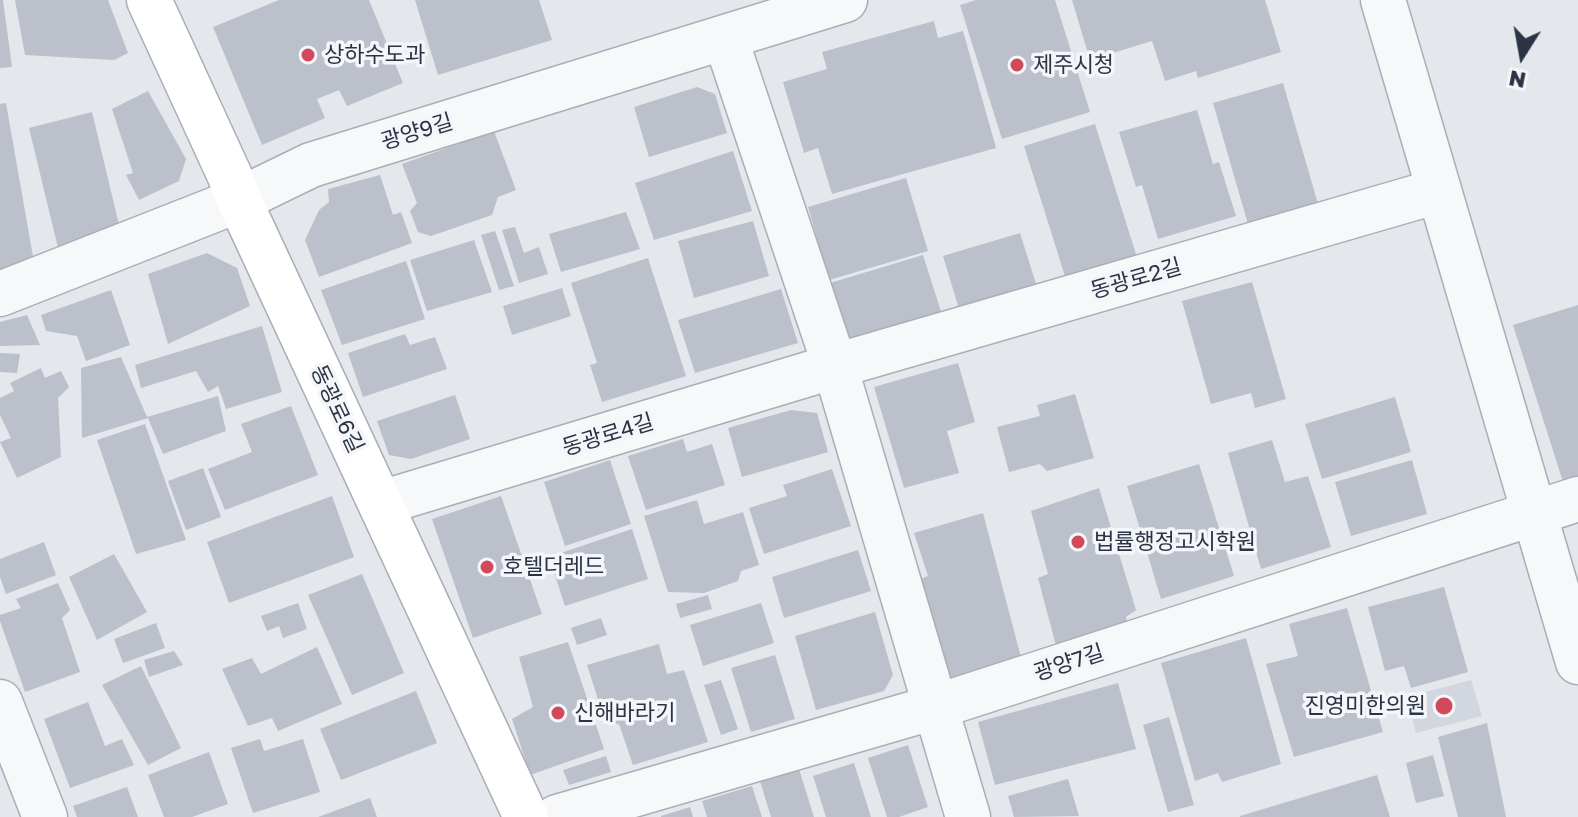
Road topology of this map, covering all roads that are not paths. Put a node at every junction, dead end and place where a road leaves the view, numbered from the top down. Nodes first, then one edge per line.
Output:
1 (149, 0) edge
2 (845, 0) edge
3 (1383, 0) edge
4 (725, 37) junction
5 (1438, 191) junction
6 (239, 200) junction
7 (0, 294) edge
8 (835, 366) junction
9 (1578, 499) edge
10 (381, 503) junction
11 (1535, 514) junction
12 (1578, 662) edge
13 (0, 702) edge
14 (935, 707) junction
15 (45, 817) edge
16 (526, 817) edge
17 (557, 817) edge
18 (968, 817) edge

1 - 6 street, 동광로6길
2 - 4 street, 광양9길
3 - 5 street
4 - 6 street, 광양9길
4 - 8 street
5 - 8 street, 동광로2길
5 - 11 street
6 - 7 street, 광양9길
6 - 10 street, 동광로6길
8 - 10 street, 동광로4길
8 - 14 street
9 - 11 street, 광양7길
10 - 16 street, 동광로6길
11 - 12 street
11 - 14 street, 광양7길
13 - 15 street
14 - 17 street, 광양7길
14 - 18 street

